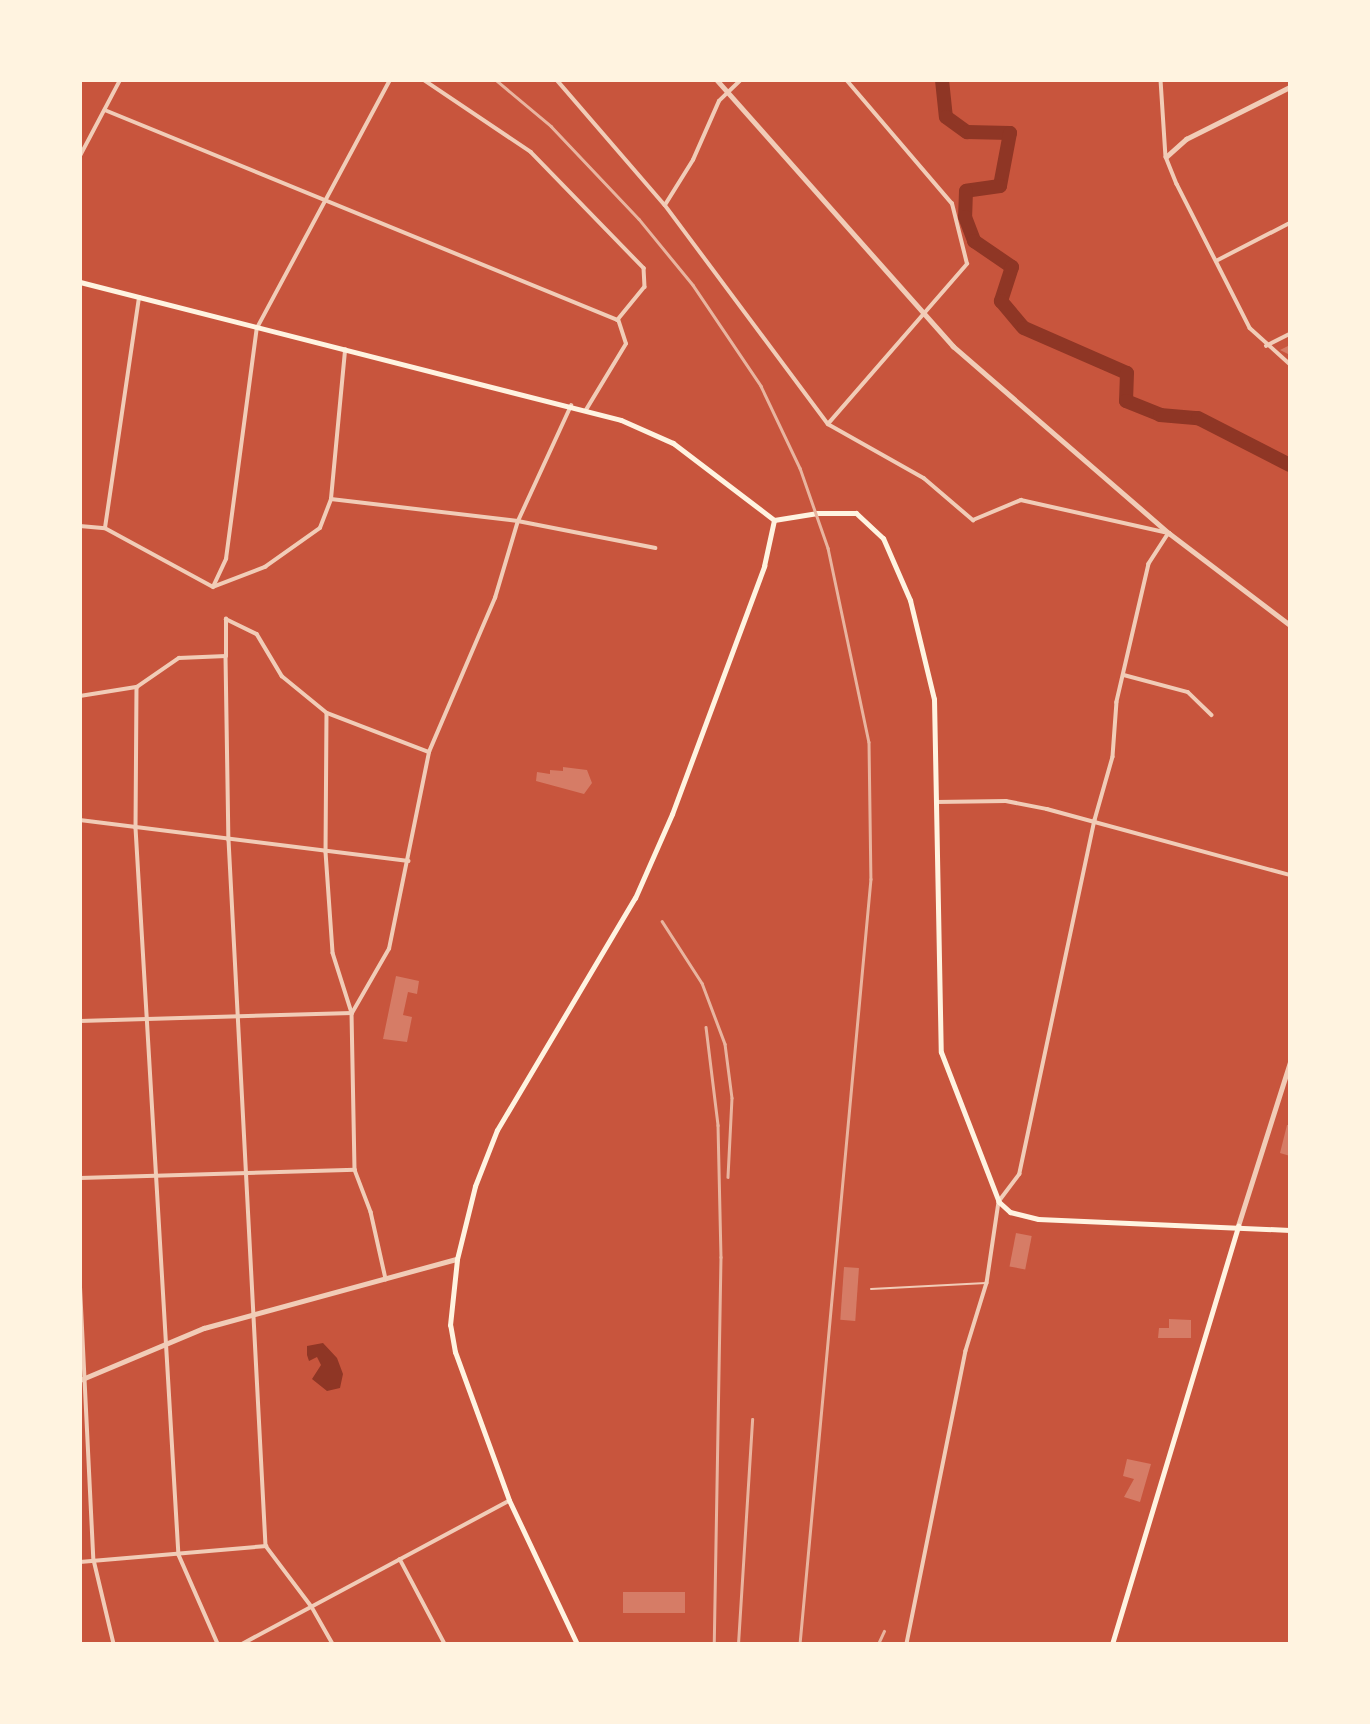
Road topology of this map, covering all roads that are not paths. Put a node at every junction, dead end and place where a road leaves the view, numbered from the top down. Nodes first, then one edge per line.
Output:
1 (120, 80) edge
2 (390, 80) edge
3 (424, 80) edge
4 (557, 80) edge
5 (717, 80) edge
6 (741, 80) edge
7 (846, 80) edge
8 (1161, 80) edge
9 (1290, 87) edge
10 (727, 93) junction
11 (105, 110) junction
12 (80, 140) edge
13 (87, 143) junction
14 (80, 156) edge
15 (1166, 157) junction
16 (326, 201) junction
17 (665, 205) junction
18 (1290, 223) edge
19 (1216, 261) junction
20 (80, 282) edge
21 (139, 297) junction
22 (923, 314) junction
23 (618, 320) junction
24 (257, 328) junction
25 (1290, 334) edge
26 (1266, 346) junction
27 (345, 350) junction
28 (1290, 364) edge
29 (571, 406) junction
30 (586, 410) junction
31 (828, 424) junction
32 (331, 499) junction
33 (774, 520) junction
34 (518, 521) junction
35 (80, 526) edge
36 (105, 528) junction
37 (1169, 533) junction
38 (655, 548) dead end
39 (213, 587) junction
40 (1290, 625) edge
41 (226, 656) junction
42 (1124, 675) junction
43 (137, 687) junction
44 (80, 696) edge
45 (327, 713) junction
46 (1212, 715) dead end
47 (429, 752) junction
48 (936, 802) junction
49 (80, 820) edge
50 (1095, 820) junction
51 (136, 828) junction
52 (229, 840) junction
53 (326, 852) junction
54 (408, 861) junction
55 (1290, 875) edge
56 (352, 1013) junction
57 (239, 1014) junction
58 (147, 1018) junction
59 (80, 1020) edge
60 (1290, 1062) edge
61 (355, 1170) junction
62 (247, 1175) junction
63 (156, 1177) junction
64 (80, 1178) edge
65 (999, 1202) junction
66 (1238, 1226) junction
67 (1290, 1230) edge
68 (457, 1259) junction
69 (80, 1277) edge
70 (386, 1279) junction
71 (987, 1283) junction
72 (871, 1289) dead end
73 (253, 1313) junction
74 (165, 1344) junction
75 (89, 1379) junction
76 (80, 1380) edge
77 (509, 1500) junction
78 (266, 1546) junction
79 (179, 1555) junction
80 (400, 1559) junction
81 (94, 1560) junction
82 (80, 1562) edge
83 (312, 1607) junction
84 (114, 1643) edge
85 (218, 1643) edge
86 (242, 1643) edge
87 (333, 1643) edge
88 (444, 1643) edge
89 (577, 1643) edge
90 (907, 1643) edge
91 (1112, 1643) edge

1 - 11 street
2 - 16 street
3 - 23 street
4 - 17 street
5 - 10 street
6 - 10 street
7 - 22 street
8 - 15 street
9 - 15 street
10 - 17 street
10 - 22 street
11 - 13 street
11 - 16 street
12 - 13 street
13 - 14 street
15 - 19 street
16 - 23 street
16 - 24 street
17 - 31 street
18 - 19 street
19 - 26 street
20 - 21 main road
21 - 24 main road
21 - 36 street
22 - 31 street
22 - 37 street
23 - 30 street
24 - 27 main road
24 - 39 street
25 - 26 street
26 - 28 street
27 - 29 main road
27 - 32 street
29 - 30 main road
29 - 34 street
30 - 33 main road
31 - 37 street
32 - 34 street
32 - 39 street
33 - 48 main road
33 - 68 main road
34 - 38 street
34 - 47 street
35 - 36 street
36 - 39 street
37 - 40 street
37 - 42 street
41 - 43 street
41 - 45 street
41 - 52 street
42 - 46 street
42 - 50 street
43 - 44 street
43 - 51 street
45 - 47 street
45 - 53 street
47 - 54 street
48 - 50 street
48 - 65 main road
49 - 51 street
50 - 55 street
50 - 65 street
51 - 52 street
51 - 58 street
52 - 53 street
52 - 57 street
53 - 54 street
53 - 56 street
54 - 56 street
56 - 57 street
56 - 61 street
57 - 58 street
57 - 62 street
58 - 59 street
58 - 63 street
60 - 66 street
61 - 62 street
61 - 70 street
62 - 63 street
62 - 73 street
63 - 64 street
63 - 74 street
65 - 66 main road
65 - 71 street
66 - 67 main road
66 - 91 main road
68 - 70 street
68 - 77 main road
69 - 75 street
70 - 73 street
71 - 72 lane
71 - 90 street
73 - 74 street
73 - 78 street
74 - 75 street
74 - 79 street
75 - 76 street
75 - 81 street
77 - 80 street
77 - 89 main road
78 - 79 street
78 - 83 street
79 - 81 street
79 - 85 street
80 - 83 street
80 - 88 street
81 - 82 street
81 - 84 street
83 - 86 street
83 - 87 street

